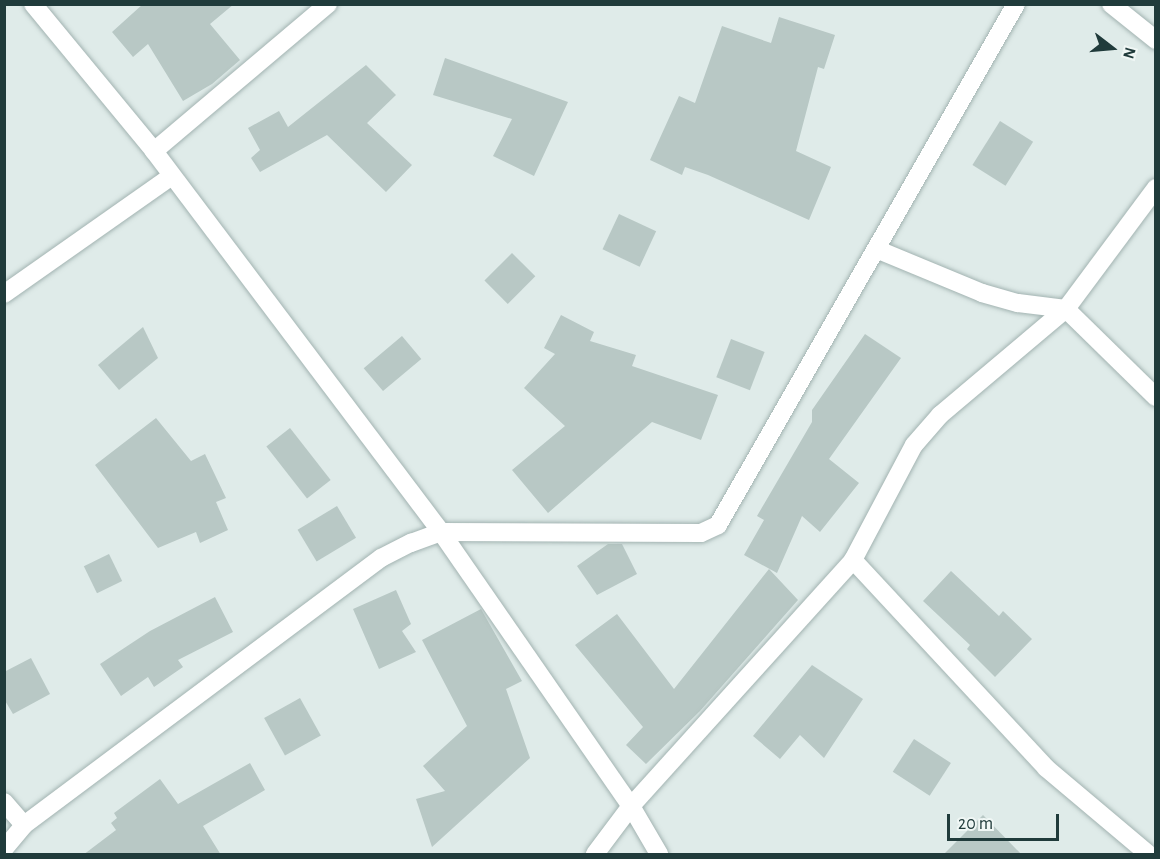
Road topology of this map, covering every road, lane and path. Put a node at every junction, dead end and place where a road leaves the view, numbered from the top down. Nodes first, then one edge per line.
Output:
1 (33, 4) edge
2 (328, 4) edge
3 (1016, 4) edge
4 (1111, 4) edge
5 (1155, 40) edge
6 (154, 151) junction
7 (172, 176) junction
8 (1155, 188) edge
9 (876, 249) junction
10 (4, 294) edge
11 (1066, 309) junction
12 (1155, 397) edge
13 (441, 532) junction
14 (853, 560) junction
15 (4, 802) edge
16 (631, 806) junction
17 (24, 825) junction
18 (4, 849) edge
19 (596, 855) edge
20 (659, 855) edge
21 (1148, 855) edge

1 - 6 street
2 - 6 street
3 - 9 street
4 - 5 street
6 - 7 street
7 - 10 street
7 - 13 street
8 - 11 street
9 - 11 street
9 - 13 street
11 - 12 street
11 - 14 street
13 - 16 street
13 - 17 street
14 - 16 street
14 - 21 street
15 - 17 street
16 - 19 street
16 - 20 street
17 - 18 street

